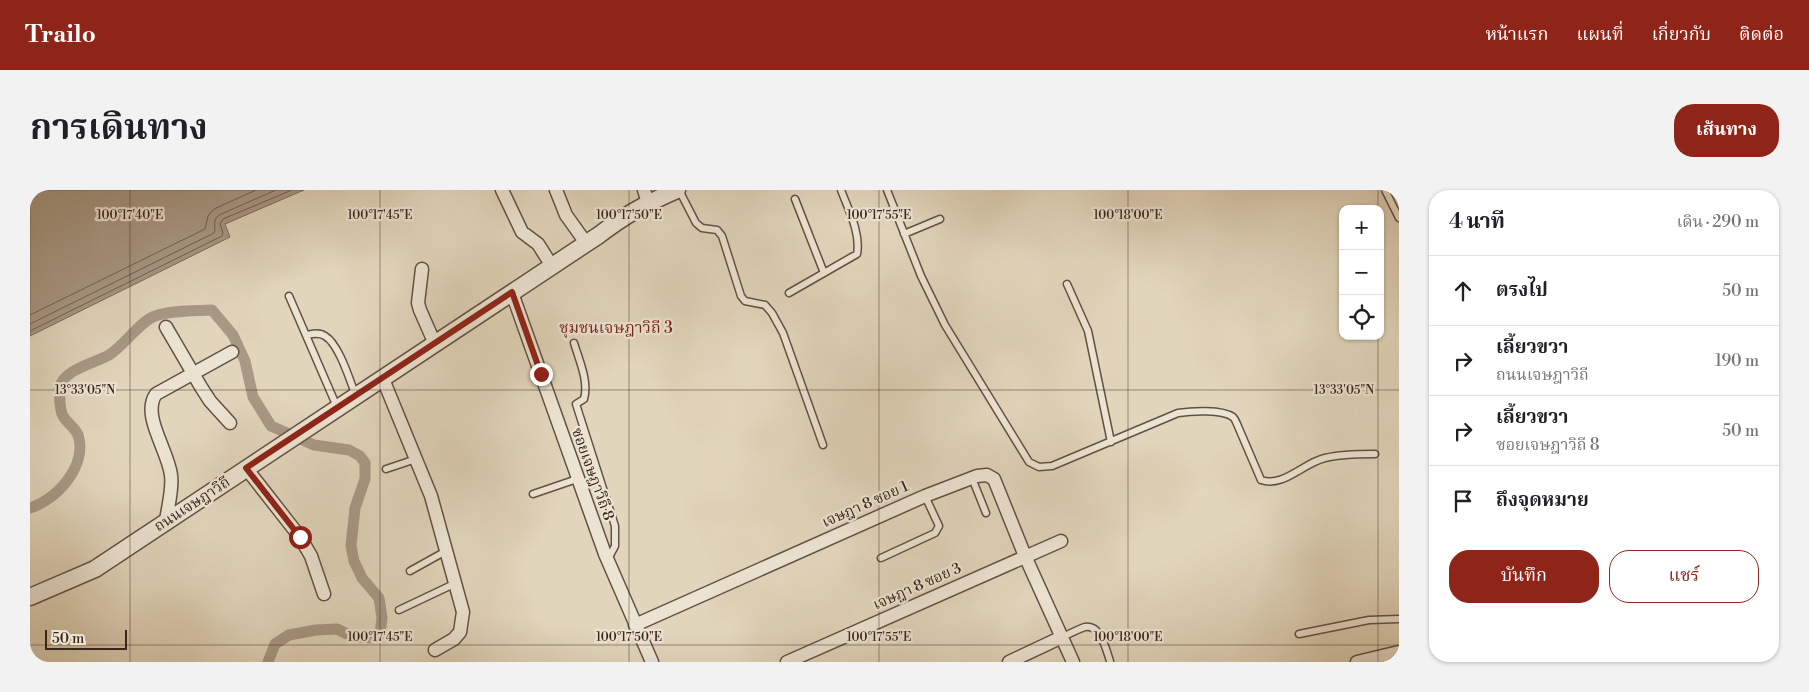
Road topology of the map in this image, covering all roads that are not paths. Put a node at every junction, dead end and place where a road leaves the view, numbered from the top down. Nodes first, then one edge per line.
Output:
1 (502, 190) edge
2 (556, 190) edge
3 (678, 190) edge
4 (841, 190) edge
5 (887, 190) edge
6 (1385, 190) edge
7 (646, 197) edge
8 (795, 199) dead end
9 (1399, 218) edge
10 (940, 219) dead end
11 (904, 234) junction
12 (586, 244) junction
13 (552, 266) junction
14 (422, 269) dead end
15 (824, 273) junction
16 (1067, 284) dead end
17 (512, 292) junction
18 (789, 292) dead end
19 (289, 296) dead end
20 (166, 327) dead end
21 (306, 335) junction
22 (574, 343) dead end
23 (435, 344) junction
24 (232, 352) dead end
25 (193, 374) junction
26 (383, 379) junction
27 (356, 396) junction
28 (337, 409) junction
29 (230, 423) dead end
30 (1111, 442) junction
31 (822, 445) dead end
32 (1375, 454) dead end
33 (416, 459) junction
34 (246, 468) junction
35 (386, 469) dead end
36 (972, 478) junction
37 (577, 479) junction
38 (533, 494) dead end
39 (925, 496) junction
40 (986, 513) dead end
41 (166, 521) junction
42 (1061, 541) dead end
43 (447, 551) junction
44 (1025, 556) junction
45 (882, 558) dead end
46 (608, 560) junction
47 (410, 571) dead end
48 (456, 583) junction
49 (324, 594) dead end
50 (30, 597) edge
51 (399, 610) dead end
52 (1399, 619) edge
53 (635, 624) junction
54 (1299, 634) dead end
55 (1062, 637) junction
56 (435, 650) dead end
57 (1399, 652) edge
58 (648, 661) edge
59 (1110, 661) edge
60 (786, 662) edge
61 (1009, 662) edge
62 (1072, 662) edge
63 (1360, 662) edge

1 - 13 street
2 - 12 street
3 - 7 street, ถนนเจษฎาวิถี
3 - 31 lane
4 - 15 lane
5 - 11 lane
6 - 9 lane
7 - 12 street, ถนนเจษฎาวิถี
8 - 15 lane
10 - 11 lane
11 - 30 lane
12 - 13 street, ถนนเจษฎาวิถี
13 - 17 street, ถนนเจษฎาวิถี
14 - 23 street
15 - 18 lane
16 - 30 lane
17 - 23 street, ถนนเจษฎาวิถี
17 - 37 street, ซอยเจษฎาวิถี 8
19 - 21 lane
20 - 25 street
21 - 27 lane
21 - 28 lane
22 - 46 lane
23 - 26 street, ถนนเจษฎาวิถี
24 - 25 street
25 - 29 street
25 - 41 street
26 - 27 street, ถนนเจษฎาวิถี
26 - 33 street
27 - 28 street, ถนนเจษฎาวิถี
28 - 34 street, ถนนเจษฎาวิถี
30 - 32 lane
33 - 35 lane
33 - 43 street
34 - 41 street, ถนนเจษฎาวิถี
34 - 49 street
36 - 39 street, เจษฎา 8 ซอย 1
36 - 40 lane
36 - 44 street, เจษฎา 8 ซอย 1
37 - 38 lane
37 - 46 street, ซอยเจษฎาวิถี 8
39 - 45 lane
39 - 53 street, เจษฎา 8 ซอย 1
41 - 50 street, ถนนเจษฎาวิถี
42 - 44 street, เจษฎา 8 ซอย 3
43 - 47 lane
43 - 48 street
44 - 55 street, เจษฎา 8 ซอย 1
44 - 60 street, เจษฎา 8 ซอย 3
46 - 53 street, ซอยเจษฎาวิถี 8
48 - 51 lane
48 - 56 street
52 - 54 lane
53 - 58 street, ซอยเจษฎาวิถี 8
55 - 59 lane
55 - 61 street
55 - 62 street, เจษฎา 8 ซอย 1
57 - 63 street

